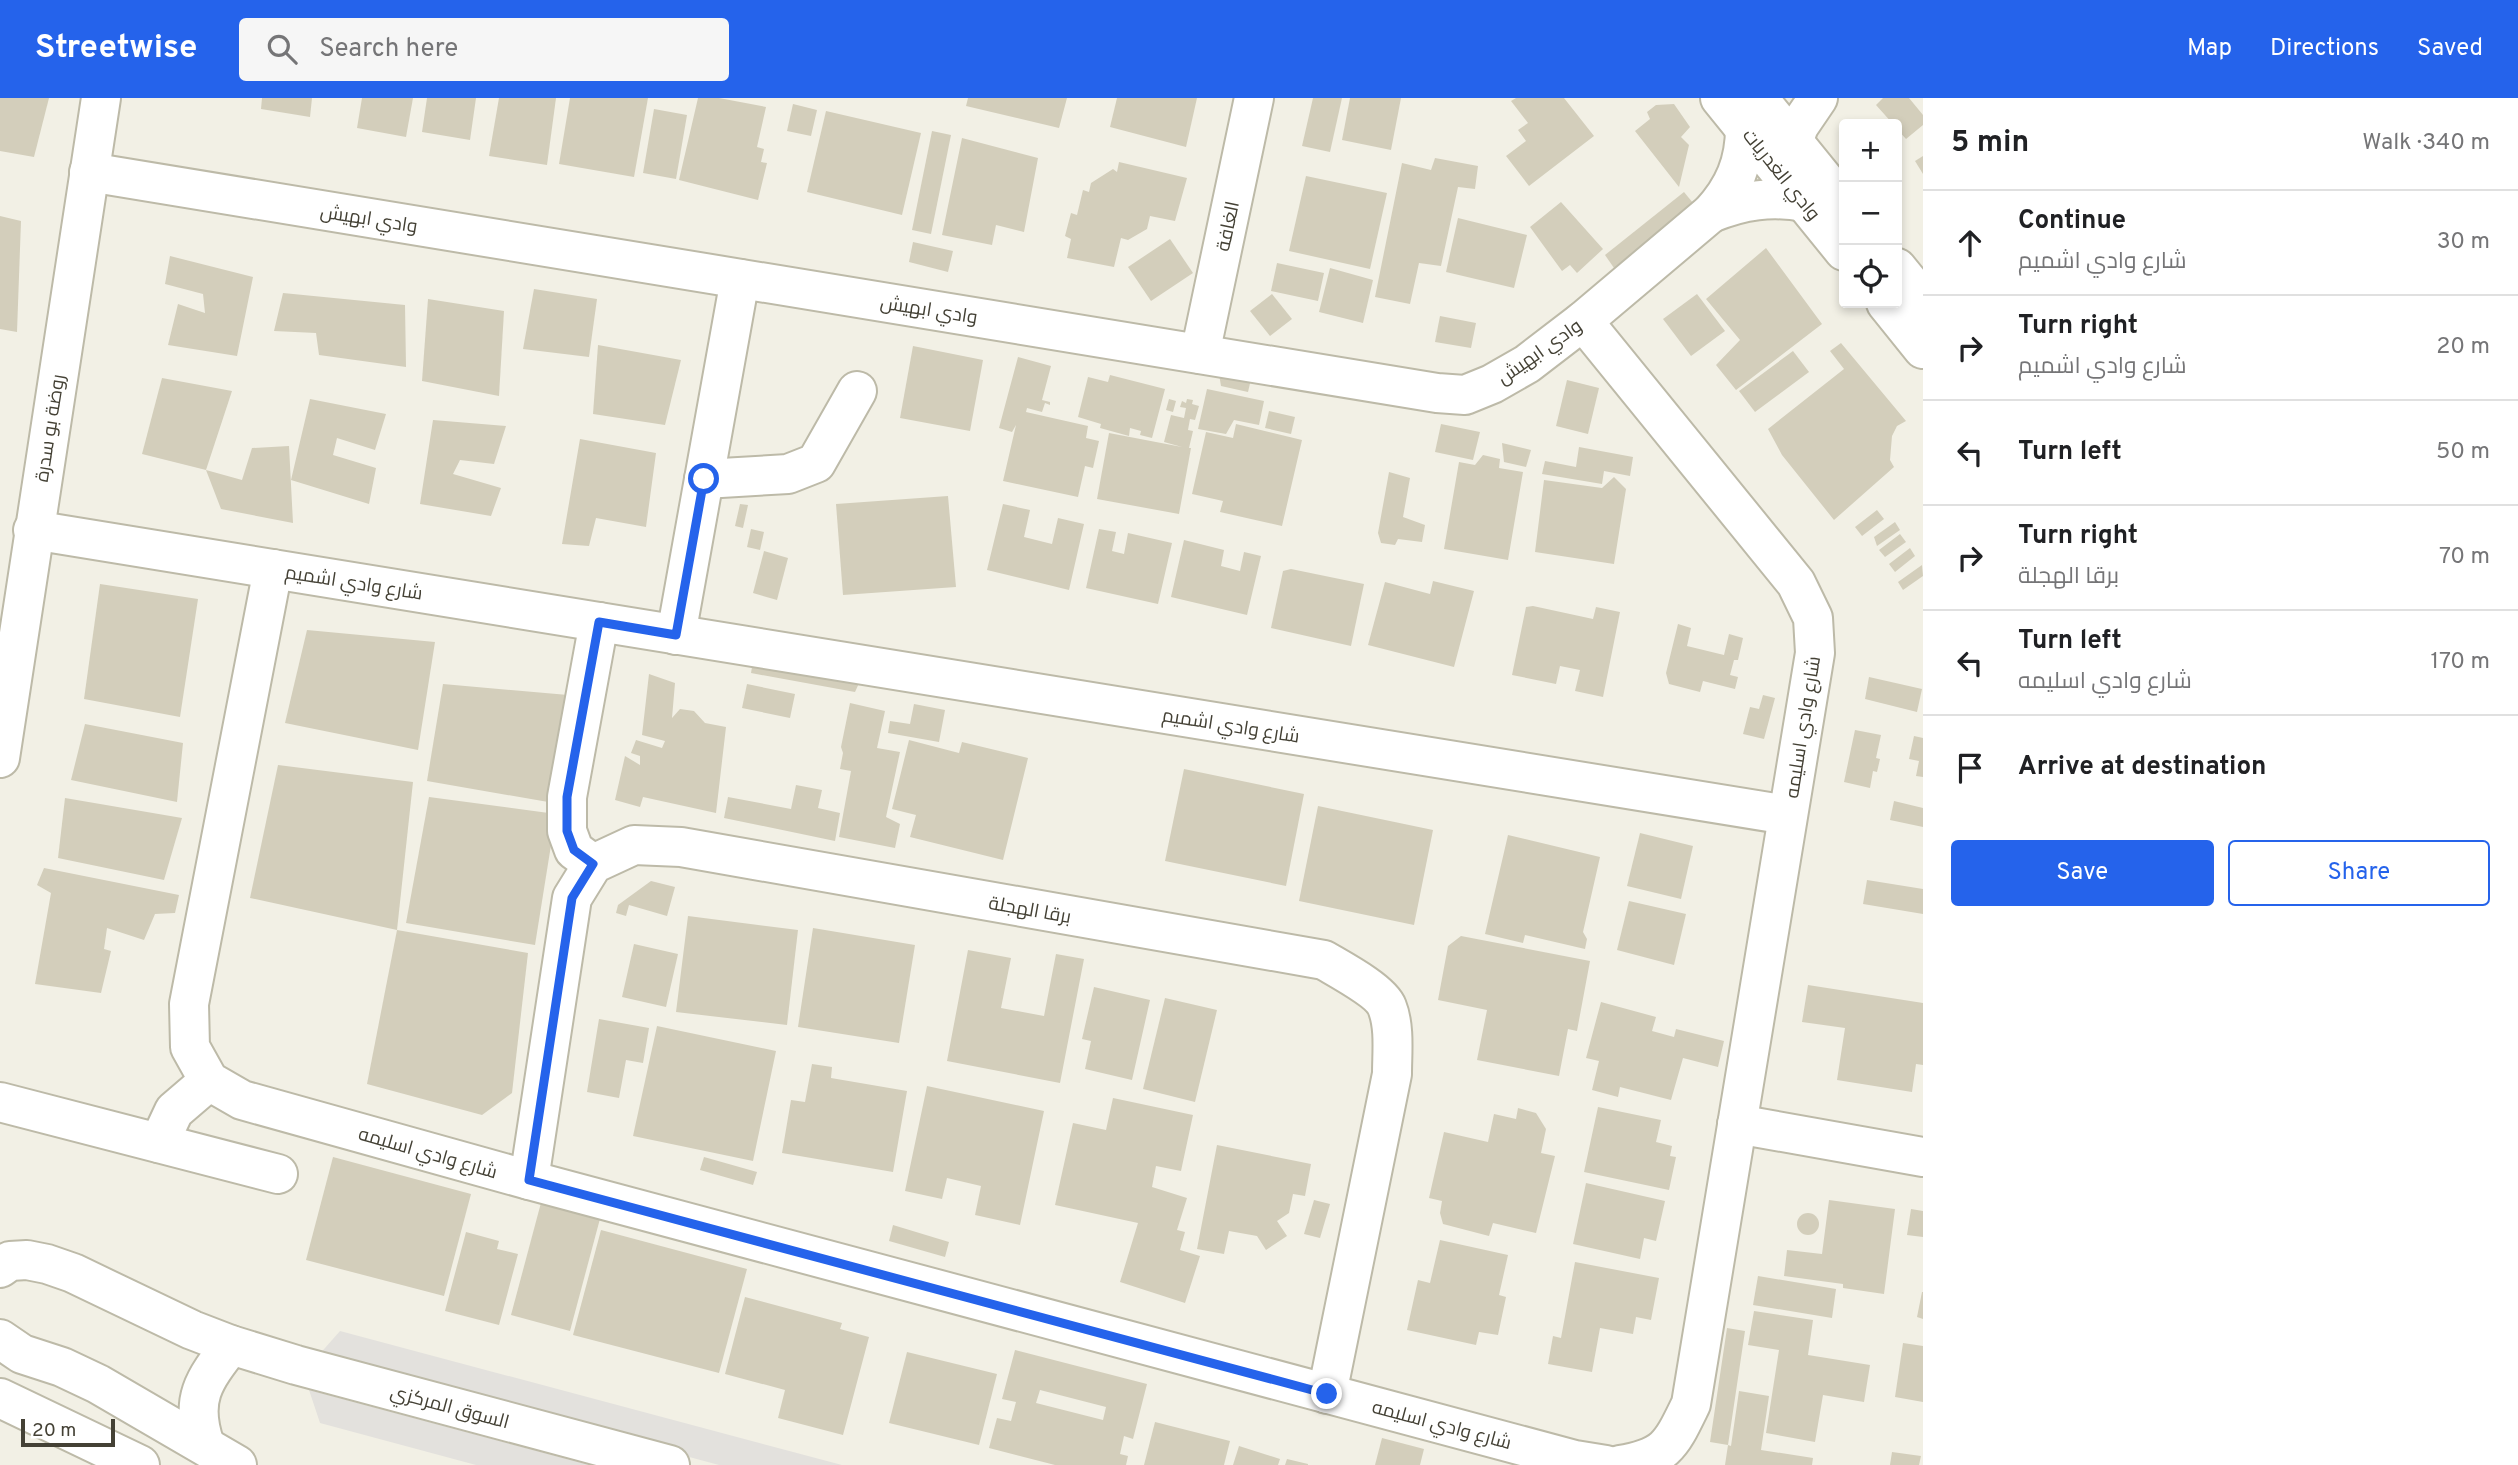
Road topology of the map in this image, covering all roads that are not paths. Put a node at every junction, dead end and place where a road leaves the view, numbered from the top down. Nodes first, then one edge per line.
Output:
1 (101, 98) edge
2 (1254, 98) edge
3 (1720, 98) edge
4 (1818, 98) edge
5 (1751, 113) edge
6 (1793, 143) junction
7 (89, 172) junction
8 (1839, 198) edge
9 (1805, 202) junction
10 (1711, 213) junction
11 (1839, 245) edge
12 (1902, 274) edge
13 (740, 279) junction
14 (1923, 300) edge
15 (1890, 308) edge
16 (1583, 321) junction
17 (1923, 349) edge
18 (1200, 354) junction
19 (857, 391) dead end
20 (704, 479) junction
21 (33, 530) junction
22 (273, 569) junction
23 (599, 622) junction
24 (676, 635) junction
25 (0, 758) edge
26 (1787, 815) junction
27 (593, 864) junction
28 (209, 1081) junction
29 (0, 1102) edge
30 (1737, 1124) junction
31 (159, 1143) junction
32 (1923, 1157) edge
33 (278, 1174) dead end
34 (529, 1180) junction
35 (0, 1268) edge
36 (0, 1339) edge
37 (232, 1345) junction
38 (1327, 1394) junction
39 (0, 1398) edge
40 (221, 1455) edge
41 (140, 1465) edge
42 (670, 1465) edge
43 (1606, 1465) edge
44 (1620, 1465) edge

1 - 7 street, روضة بو سدرة
2 - 18 street, الغافة
3 - 5 street, وادي الغدريات
4 - 6 street
5 - 6 street, وادي الغدريات
5 - 9 street, وادي الغدريات
5 - 10 street, وادي ابهيش
6 - 8 street, وادي الغدريات
7 - 13 street, وادي ابهيش
7 - 21 street, روضة بو سدرة
9 - 10 street, وادي ابهيش
9 - 11 street, وادي الغدريات
10 - 16 street, وادي ابهيش
12 - 14 street
13 - 18 street, وادي ابهيش
13 - 20 street
15 - 17 street
16 - 18 street, وادي ابهيش
16 - 26 street, شارع وادي اسليمه
19 - 20 street
20 - 24 street
21 - 22 street, شارع وادي اشميم
21 - 25 street, روضة بو سدرة
22 - 23 street, شارع وادي اشميم
22 - 28 street
23 - 24 street, شارع وادي اشميم
23 - 27 street
24 - 26 street, شارع وادي اشميم
26 - 30 street, شارع وادي اسليمه
27 - 34 street
27 - 38 street, برقا الهجلة
28 - 31 street
28 - 34 street, شارع وادي اسليمه
29 - 31 street
30 - 32 street
30 - 44 street, شارع وادي اسليمه
31 - 33 street
34 - 38 street, شارع وادي اسليمه
35 - 37 street, السوق المركزي
36 - 40 street
37 - 40 street
37 - 42 street, السوق المركزي
38 - 43 street, شارع وادي اسليمه
39 - 41 street

